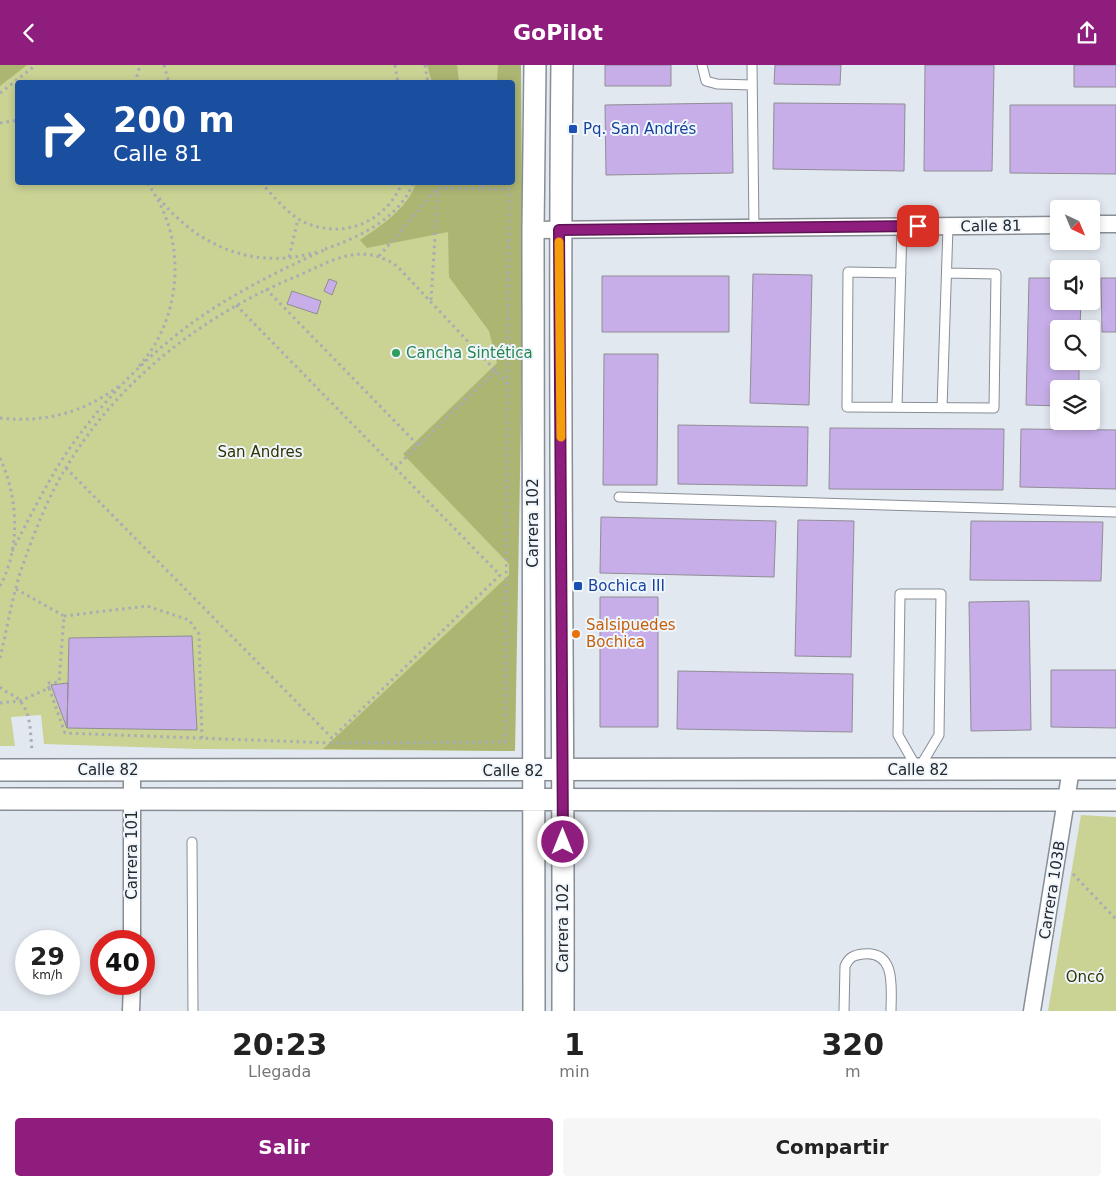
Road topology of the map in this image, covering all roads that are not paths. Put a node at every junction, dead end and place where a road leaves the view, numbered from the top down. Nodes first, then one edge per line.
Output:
1 (535, 65) edge
2 (562, 65) edge
3 (702, 65) edge
4 (752, 65) edge
5 (752, 85) junction
6 (1116, 224) edge
7 (1050, 225) edge
8 (1100, 225) edge
9 (902, 226) junction
10 (948, 227) junction
11 (754, 228) junction
12 (533, 230) junction
13 (559, 230) junction
14 (901, 273) junction
15 (947, 273) junction
16 (897, 407) junction
17 (942, 408) junction
18 (618, 497) dead end
19 (1116, 512) edge
20 (132, 769) junction
21 (1071, 769) junction
22 (1116, 769) edge
23 (0, 770) edge
24 (918, 770) junction
25 (533, 771) junction
26 (564, 771) junction
27 (0, 799) edge
28 (133, 799) junction
29 (533, 800) junction
30 (563, 800) junction
31 (915, 800) junction
32 (1067, 800) junction
33 (1116, 800) edge
34 (192, 842) dead end
35 (132, 930) edge
36 (132, 995) edge
37 (131, 1011) edge
38 (193, 1011) edge
39 (534, 1011) edge
40 (563, 1011) edge
41 (844, 1011) edge
42 (891, 1011) edge
43 (1032, 1011) edge

1 - 12 street, Carrera 102
2 - 13 street, Carrera 102
3 - 5 lane
4 - 5 lane
5 - 11 lane
6 - 8 street
7 - 10 street, Calle 81
9 - 10 street, Calle 81
9 - 11 street, Calle 81
9 - 14 lane
10 - 15 lane
11 - 13 street, Calle 81
12 - 13 street, Calle 81
12 - 25 street, Carrera 102
13 - 26 street, Carrera 102
14 - 16 lane
14 - 16 lane
15 - 17 lane
15 - 17 lane
16 - 17 lane
18 - 19 lane
20 - 23 street, Calle 82
20 - 25 street, Calle 82
20 - 28 street, Carrera 101
21 - 22 street, Calle 82
21 - 24 street, Calle 82
21 - 32 street, Carrera 103B
24 - 24 lane
24 - 26 street, Calle 82
24 - 31 street
25 - 26 street, Calle 82
25 - 29 street, Carrera 102
26 - 30 street, Carrera 102
27 - 28 street, Calle 82
28 - 29 street, Calle 82
28 - 35 street, Carrera 101
29 - 30 street, Calle 82
29 - 39 street, Carrera 102
30 - 31 street, Calle 82
30 - 40 street, Carrera 102
31 - 32 street, Calle 82
32 - 33 street, Calle 82
32 - 43 street, Carrera 103B
34 - 38 lane
36 - 37 street
41 - 42 lane

